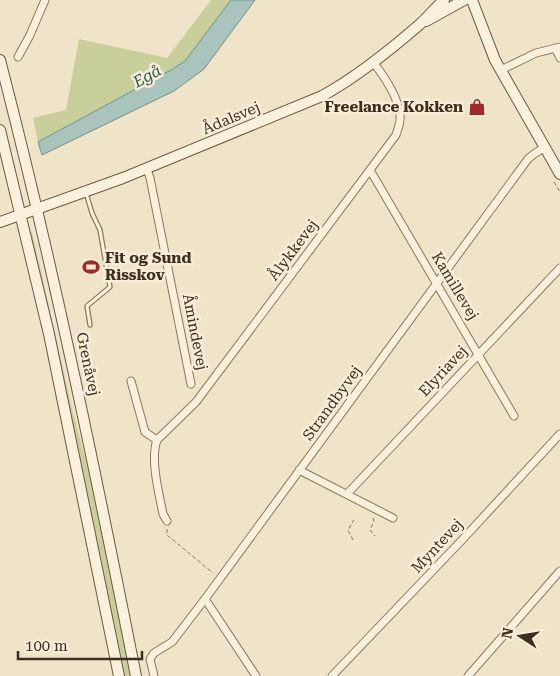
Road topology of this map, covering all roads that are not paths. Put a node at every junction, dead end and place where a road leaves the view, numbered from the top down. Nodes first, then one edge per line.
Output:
1 (45, 0) edge
2 (464, 0) edge
3 (472, 0) edge
4 (447, 2) edge
5 (557, 47) edge
6 (18, 56) dead end
7 (560, 58) edge
8 (0, 60) edge
9 (373, 62) junction
10 (501, 70) junction
11 (0, 130) edge
12 (545, 147) junction
13 (147, 169) junction
14 (370, 170) junction
15 (560, 174) edge
16 (86, 192) junction
17 (37, 209) junction
18 (20, 214) junction
19 (0, 222) edge
20 (560, 268) edge
21 (438, 283) junction
22 (90, 325) dead end
23 (479, 354) junction
24 (131, 381) dead end
25 (191, 384) dead end
26 (514, 416) dead end
27 (560, 434) edge
28 (157, 440) junction
29 (300, 470) junction
30 (347, 494) junction
31 (393, 518) dead end
32 (167, 521) road end
33 (560, 570) edge
34 (205, 599) junction
35 (119, 676) edge
36 (136, 676) edge
37 (154, 676) edge
38 (256, 676) edge
39 (332, 676) edge
40 (468, 676) edge

1 - 6 street
2 - 4 main road, Ådalsvej
3 - 10 main road
4 - 9 main road, Ådalsvej
5 - 7 street
5 - 10 street
8 - 17 main road, Grenåvej
9 - 13 main road, Ådalsvej
9 - 14 street, Ålykkevej
10 - 12 main road
11 - 18 main road
12 - 15 main road
12 - 21 street, Strandbyvej
13 - 16 main road, Ådalsvej
13 - 25 street, Åmindevej
14 - 21 street, Kamillevej
14 - 28 street, Ålykkevej
16 - 17 main road, Ådalsvej
16 - 22 lane
17 - 18 main road, Ådalsvej
17 - 36 main road, Grenåvej
18 - 19 main road, Ådalsvej
18 - 35 main road
20 - 23 street, Elyriavej
21 - 23 street, Kamillevej
21 - 29 street, Strandbyvej
23 - 26 street, Kamillevej
23 - 30 street, Elyriavej
24 - 28 street
27 - 39 street, Myntevej
28 - 32 street
29 - 30 street
29 - 34 street, Strandbyvej
30 - 31 street
33 - 40 street
34 - 37 street, Strandbyvej
34 - 38 street

